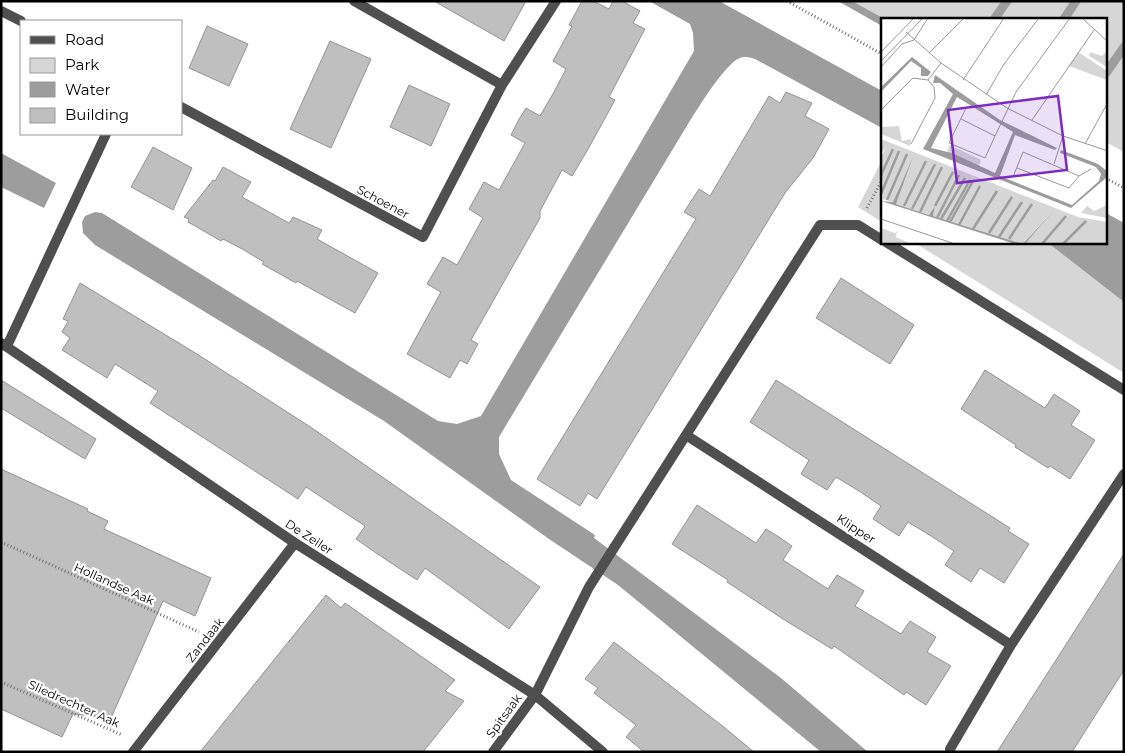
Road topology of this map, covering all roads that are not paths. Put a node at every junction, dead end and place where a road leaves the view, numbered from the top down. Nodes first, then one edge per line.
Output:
1 (354, 1) edge
2 (556, 1) edge
3 (1, 11) edge
4 (20, 21) edge
5 (502, 85) junction
6 (182, 108) edge
7 (106, 135) edge
8 (881, 239) edge
9 (889, 244) edge
10 (4, 344) edge
11 (1124, 390) edge
12 (686, 435) junction
13 (1124, 474) edge
14 (295, 543) junction
15 (1011, 644) junction
16 (535, 695) junction
17 (950, 749) dead end
18 (133, 752) edge
19 (493, 752) edge
20 (604, 752) edge

1 - 5 street
2 - 5 street, Schoener
3 - 4 street
5 - 6 street, Schoener
7 - 10 street
8 - 12 street
9 - 11 street
10 - 14 street, De Zeiler
12 - 15 street, Klipper
12 - 16 street
13 - 15 street
14 - 16 street, De Zeiler
14 - 18 street, Zandaak
15 - 17 street
16 - 19 street, Spitsaak
16 - 20 street, De Zeiler

